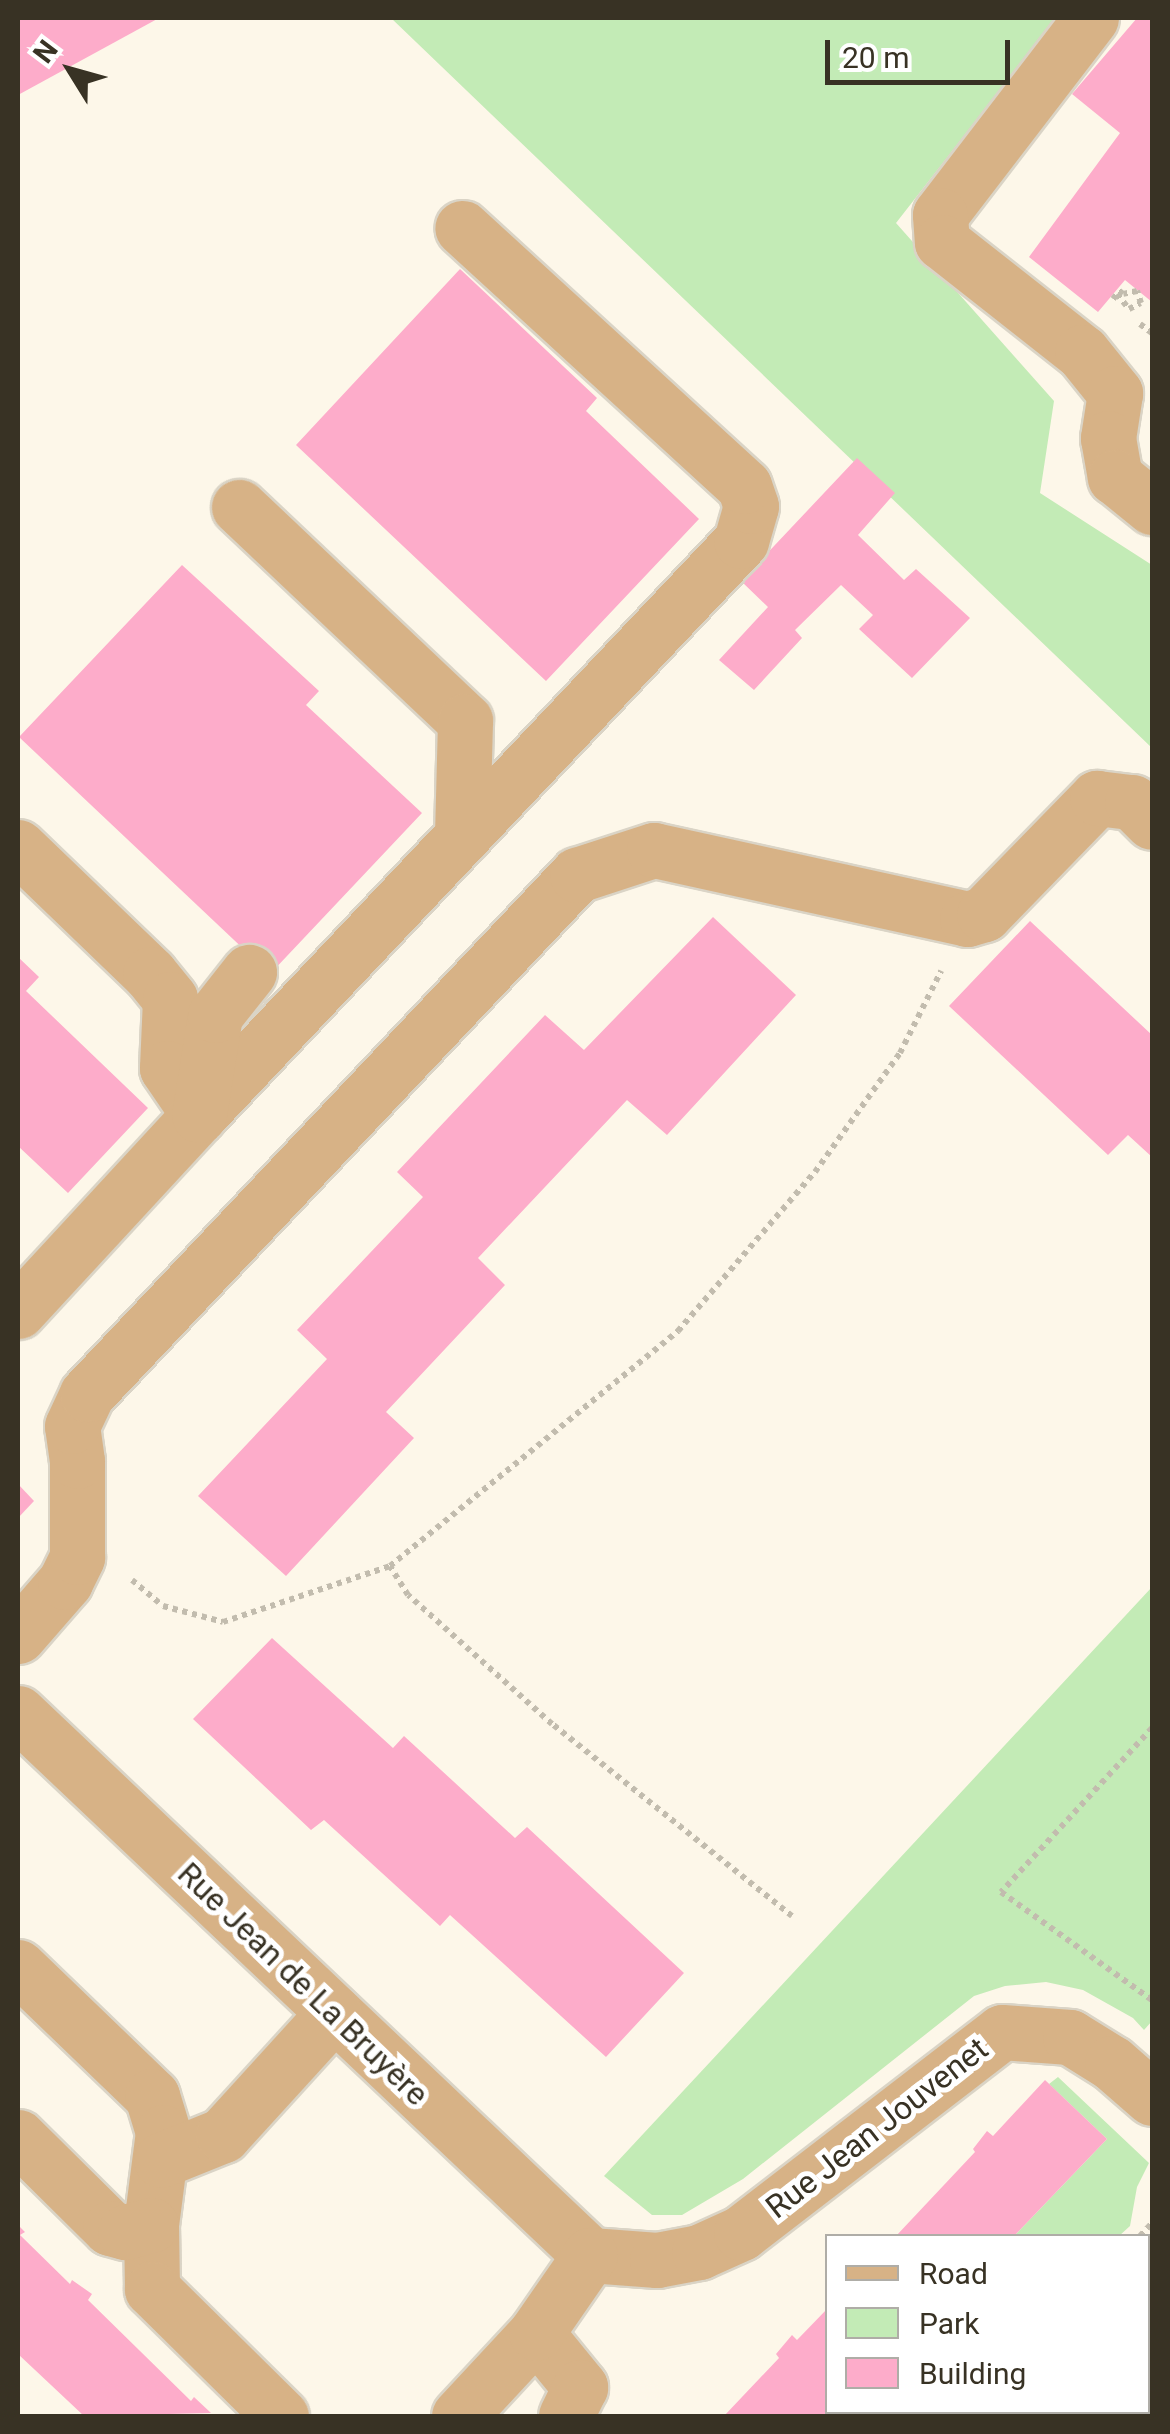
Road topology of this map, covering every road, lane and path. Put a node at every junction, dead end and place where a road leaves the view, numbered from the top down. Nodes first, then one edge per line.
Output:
1 (1091, 18) edge
2 (462, 228) dead end
3 (1117, 289) dead end
4 (1122, 297) dead end
5 (239, 507) dead end
6 (1152, 507) edge
7 (1152, 822) edge
8 (462, 836) junction
9 (18, 847) edge
10 (967, 919) junction
11 (249, 972) dead end
12 (199, 1115) junction
13 (18, 1311) edge
14 (77, 1516) junction
15 (390, 1566) junction
16 (18, 1636) edge
17 (18, 1712) edge
18 (1152, 1728) edge
19 (792, 1916) dead end
20 (18, 1967) edge
21 (1152, 2000) edge
22 (334, 2013) junction
23 (1152, 2098) edge
24 (18, 2137) edge
25 (161, 2160) junction
26 (151, 2225) junction
27 (590, 2255) junction
28 (536, 2332) junction
29 (281, 2416) edge
30 (460, 2416) edge
31 (566, 2416) edge

1 - 6 street
2 - 8 street
3 - 4 path
5 - 8 street
7 - 10 street
8 - 12 street
9 - 12 street
10 - 14 street
10 - 15 path
11 - 12 street
12 - 13 street
14 - 15 path
14 - 16 street
15 - 19 path
17 - 22 street, Rue Jean de La Bruyère
18 - 21 path
20 - 25 street
22 - 25 street
22 - 27 street, Rue Jean de La Bruyère
23 - 27 street, Rue Jean Jouvenet
24 - 26 street
25 - 26 street
26 - 29 street
27 - 28 street
28 - 30 street
28 - 31 street

